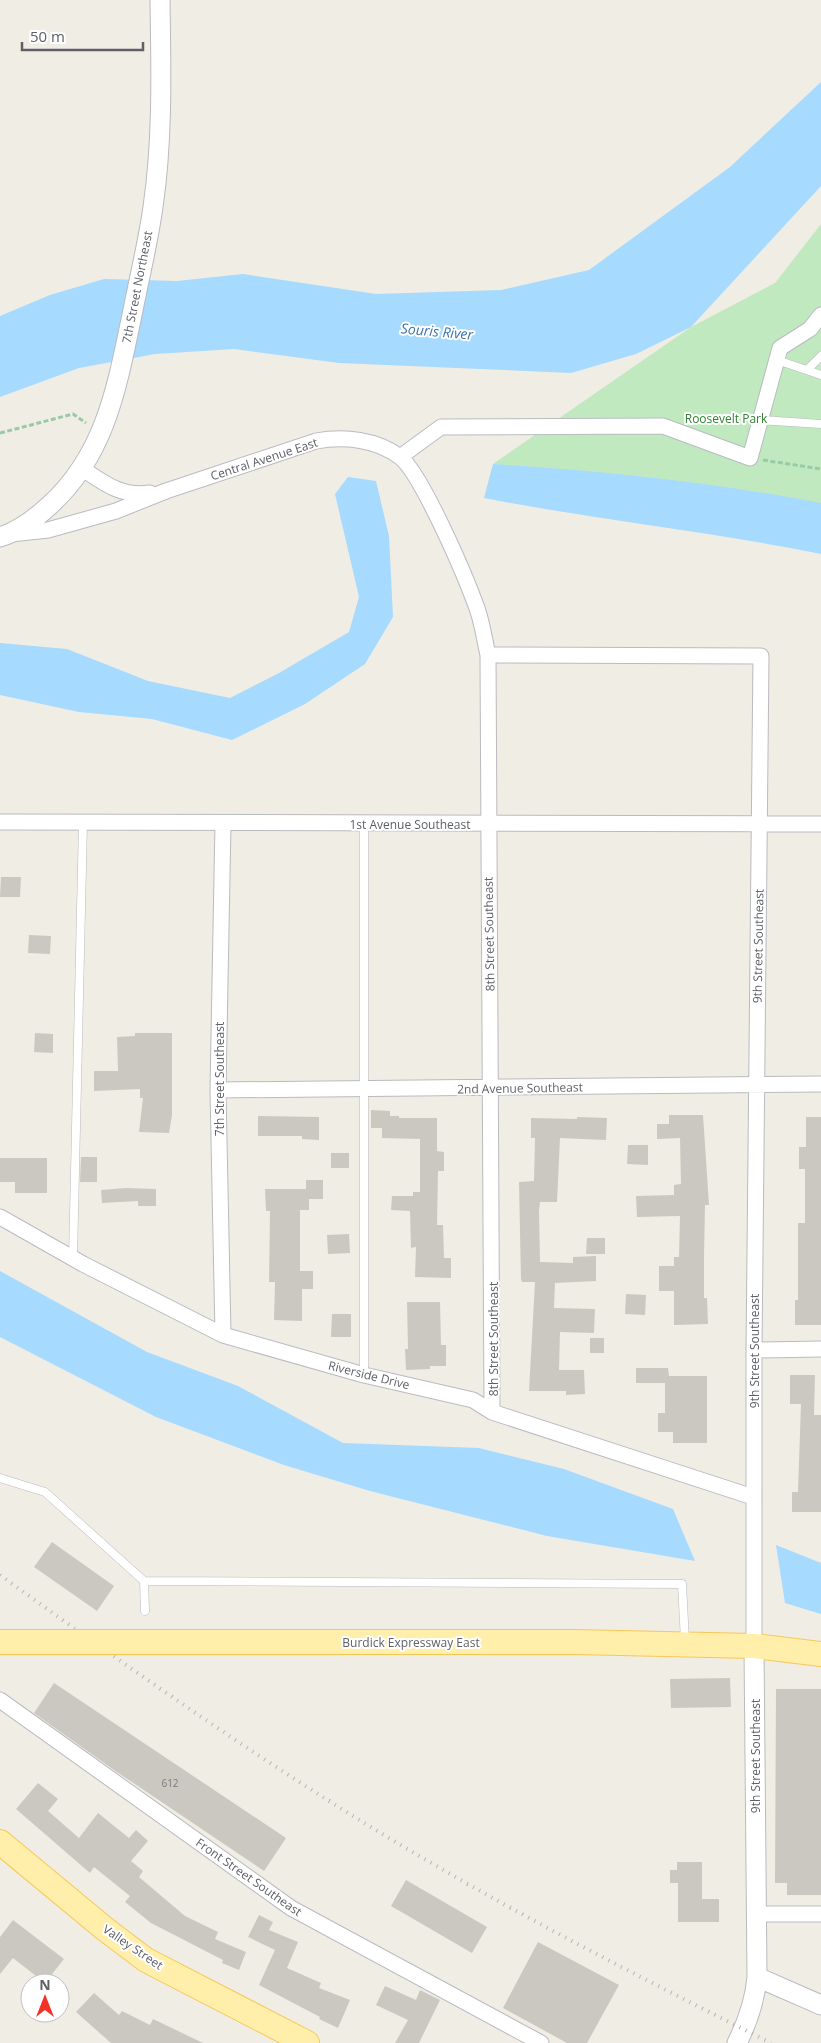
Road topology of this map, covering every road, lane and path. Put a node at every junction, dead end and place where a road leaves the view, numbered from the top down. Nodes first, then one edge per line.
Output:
1 (160, 0) edge
2 (821, 315) edge
3 (821, 356) edge
4 (776, 360) junction
5 (807, 370) junction
6 (821, 375) edge
7 (760, 420) junction
8 (821, 424) edge
9 (101, 433) junction
10 (0, 434) edge
11 (400, 457) junction
12 (750, 458) junction
13 (821, 469) edge
14 (83, 470) junction
15 (412, 472) joint
16 (166, 491) junction
17 (6, 536) edge
18 (488, 654) junction
19 (0, 822) edge
20 (83, 822) junction
21 (223, 823) junction
22 (364, 824) junction
23 (488, 824) junction
24 (759, 824) junction
25 (821, 824) edge
26 (821, 1084) edge
27 (756, 1085) junction
28 (492, 1088) junction
29 (218, 1090) junction
30 (363, 1090) junction
31 (0, 1217) edge
32 (73, 1258) junction
33 (224, 1335) junction
34 (821, 1349) edge
35 (754, 1350) junction
36 (364, 1375) junction
37 (492, 1412) junction
38 (0, 1478) edge
39 (753, 1497) junction
40 (144, 1581) junction
41 (145, 1611) dead end
42 (0, 1642) edge
43 (685, 1643) junction
44 (754, 1646) junction
45 (821, 1654) edge
46 (0, 1700) edge
47 (0, 1842) edge
48 (756, 1914) junction
49 (821, 1914) edge
50 (757, 1977) junction
51 (821, 2005) edge
52 (297, 2041) edge
53 (541, 2043) edge
54 (737, 2043) edge

1 - 9 street, 7th Street Northeast
2 - 4 street
3 - 5 lane
4 - 5 lane
4 - 7 street
5 - 6 lane
7 - 8 lane
7 - 12 street
9 - 10 path
9 - 14 street, 7th Street Northeast
11 - 12 street
11 - 15 street, Central Avenue East
11 - 16 street, Central Avenue East
12 - 13 path
14 - 16 street, Central Avenue East
14 - 17 street, 7th Street Northeast
15 - 18 street, 8th Street Southeast
16 - 17 street, Central Avenue East
18 - 23 street, 8th Street Southeast
18 - 24 street, 9th Street Southeast
19 - 20 street, 1st Avenue Southeast
20 - 21 street, 1st Avenue Southeast
20 - 32 lane
21 - 22 street, 1st Avenue Southeast
21 - 29 street, 7th Street Southeast
22 - 23 street, 1st Avenue Southeast
22 - 30 lane
23 - 24 street, 1st Avenue Southeast
23 - 28 street, 8th Street Southeast
24 - 25 street, 1st Avenue Southeast
24 - 27 street, 9th Street Southeast
26 - 27 street, 2nd Avenue Southeast
27 - 28 street, 2nd Avenue Southeast
27 - 35 street, 9th Street Southeast
28 - 30 street, 2nd Avenue Southeast
28 - 37 street, 8th Street Southeast
29 - 30 street, 2nd Avenue Southeast
29 - 33 street, 7th Street Southeast
30 - 36 lane
31 - 32 street, Riverside Drive
32 - 33 street, Riverside Drive
33 - 36 street, Riverside Drive
34 - 35 street
35 - 39 street, 9th Street Southeast
36 - 37 street, Riverside Drive
37 - 39 street, Riverside Drive
38 - 40 lane
39 - 44 street, 9th Street Southeast
40 - 41 lane
40 - 43 lane
42 - 43 main road, Burdick Expressway East, bridge
43 - 44 main road, Burdick Expressway East
44 - 45 main road, Burdick Expressway East
44 - 48 street, 9th Street Southeast
46 - 53 street, Front Street Southeast
47 - 52 main road, Valley Street
48 - 49 street
48 - 50 street, 9th Street Southeast
50 - 51 street
50 - 54 street, 9th Street Southeast

